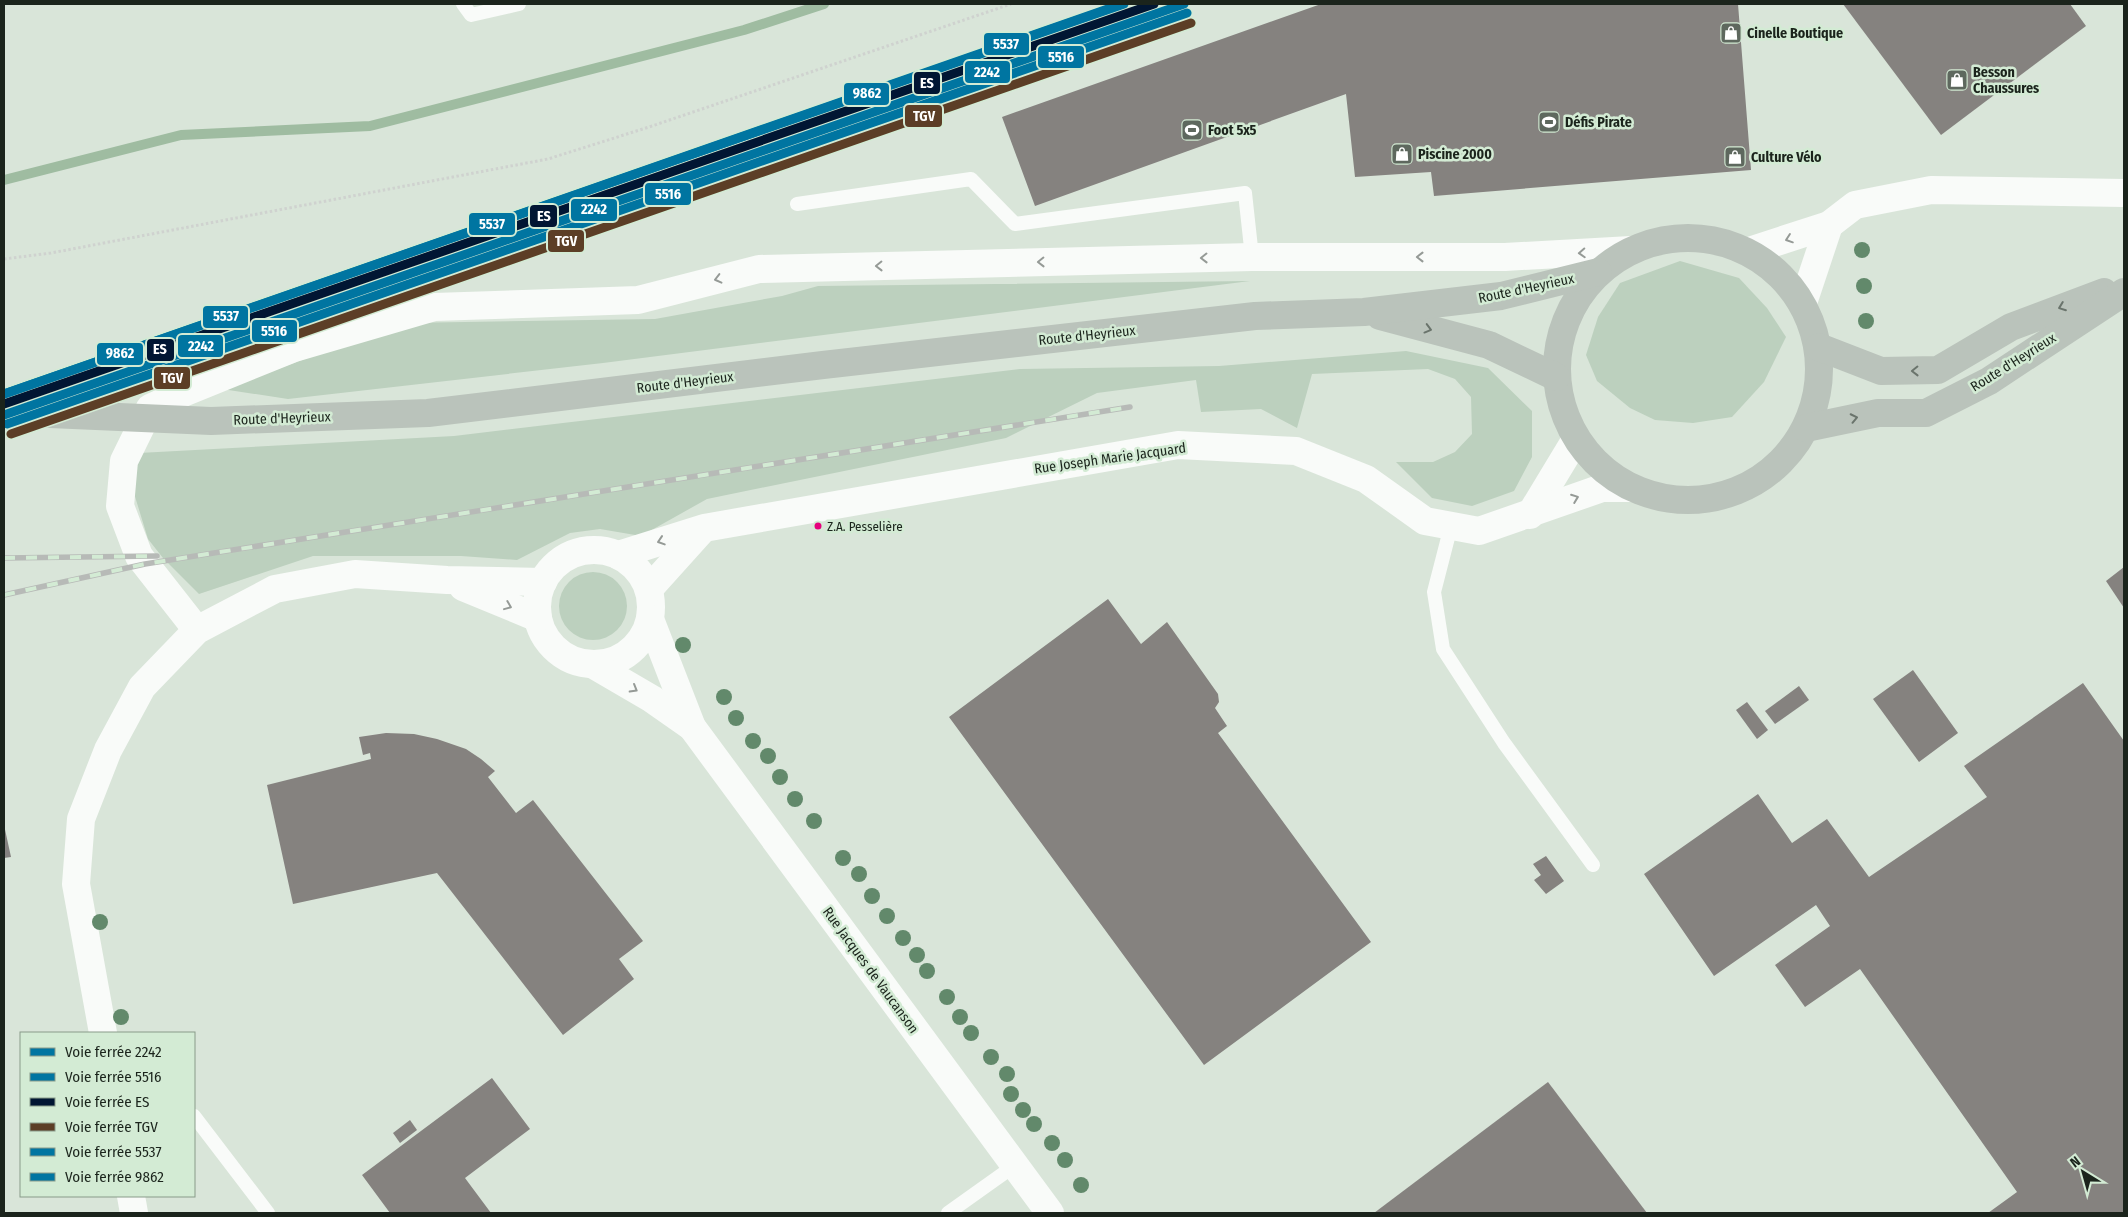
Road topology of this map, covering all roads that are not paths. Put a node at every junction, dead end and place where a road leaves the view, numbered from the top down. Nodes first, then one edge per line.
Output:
1 (462, 4) edge
2 (519, 4) edge
3 (2124, 193) edge
4 (797, 204) dead end
5 (1829, 225) junction
6 (1631, 250) junction
7 (1748, 251) junction
8 (1252, 256) junction
9 (1598, 272) junction
10 (2124, 286) edge
11 (2124, 292) edge
12 (1803, 303) junction
13 (1364, 312) junction
14 (1819, 347) junction
15 (1556, 377) junction
16 (4, 412) edge
17 (1806, 428) junction
18 (1576, 439) junction
19 (1630, 488) junction
20 (1530, 515) junction
21 (1451, 526) junction
22 (704, 528) junction
23 (618, 555) junction
24 (447, 580) junction
25 (543, 582) junction
26 (648, 589) junction
27 (538, 618) junction
28 (650, 619) junction
29 (197, 630) junction
30 (592, 664) junction
31 (692, 727) junction
32 (1593, 865) dead end
33 (103, 1032) edge
34 (195, 1117) edge
35 (1014, 1166) junction
36 (131, 1197) edge
37 (134, 1213) edge
38 (268, 1213) edge
39 (948, 1213) edge
40 (1050, 1213) edge

1 - 2 lane
3 - 5 street
4 - 8 lane
5 -> 7 street
5 - 12 street
6 - 7 main road
6 -> 8 street
6 - 9 main road
7 - 12 main road
8 -> 29 street
9 - 13 main road, Route d'Heyrieux
9 - 15 main road
10 -> 14 main road, Route d'Heyrieux
17 -> 11 main road, Route d'Heyrieux
12 - 14 main road
13 -> 15 main road, Route d'Heyrieux
13 - 16 main road, Route d'Heyrieux
14 - 17 main road
15 - 18 main road
17 - 19 main road
18 - 19 main road
18 - 20 street
20 -> 19 street, Rue Joseph Marie Jacquard
20 - 21 street, Rue Joseph Marie Jacquard
21 - 22 street, Rue Joseph Marie Jacquard
21 - 32 lane
22 -> 23 street, Rue Joseph Marie Jacquard
22 - 26 street
23 - 25 street
23 - 26 street
24 - 25 street
24 -> 27 street
24 - 29 street
25 - 27 street
26 - 28 street
27 - 30 street
28 - 30 street
28 - 31 street, Rue Jacques de Vaucanson
29 - 33 street
30 -> 31 street, Rue Jacques de Vaucanson
31 - 35 street, Rue Jacques de Vaucanson
34 - 38 lane
35 - 39 lane
35 - 40 street, Rue Jacques de Vaucanson
36 - 37 street

